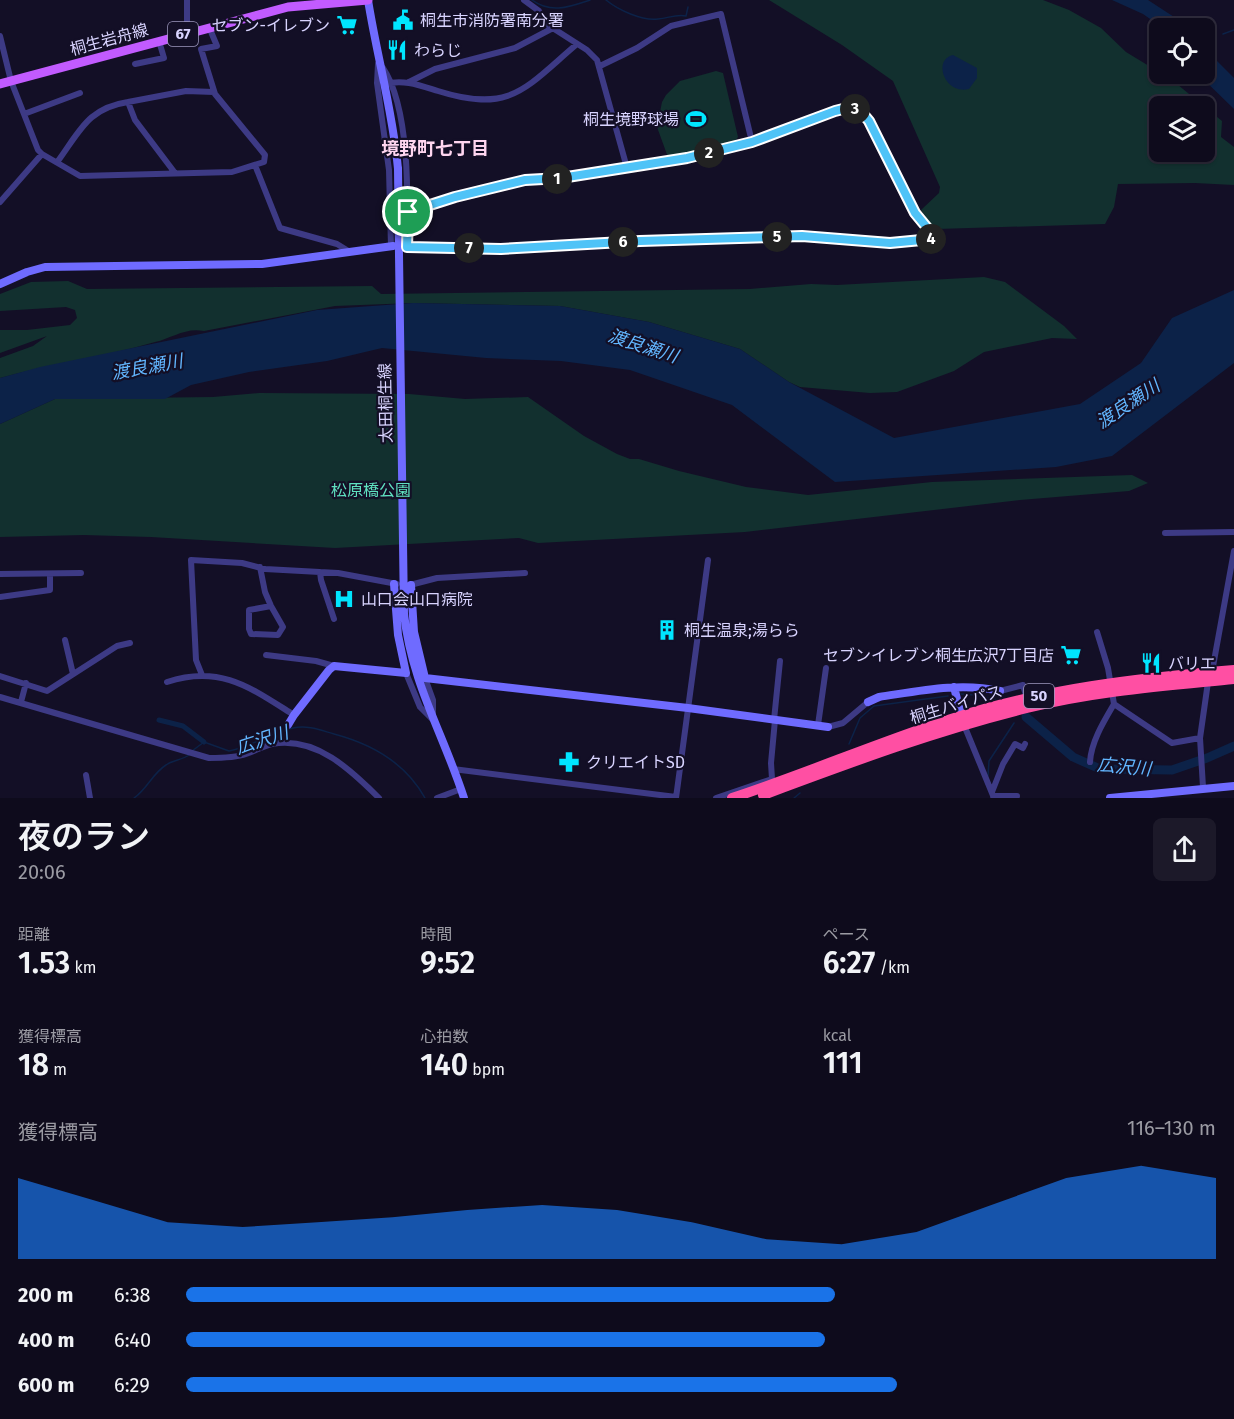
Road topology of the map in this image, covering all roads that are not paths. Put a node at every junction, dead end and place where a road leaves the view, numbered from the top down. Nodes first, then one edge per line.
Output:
1 (187, 0) edge
2 (368, 0) edge
3 (524, 0) edge
4 (288, 3) edge
5 (209, 27) junction
6 (553, 28) junction
7 (187, 33) junction
8 (0, 36) edge
9 (159, 41) junction
10 (577, 44) junction
11 (135, 64) dead end
12 (600, 66) junction
13 (11, 81) junction
14 (409, 82) junction
15 (0, 84) edge
16 (385, 84) junction
17 (214, 92) junction
18 (80, 93) dead end
19 (128, 102) junction
20 (24, 114) junction
21 (752, 142) junction
22 (42, 154) junction
23 (58, 161) junction
24 (255, 165) junction
25 (627, 168) junction
26 (175, 173) junction
27 (0, 202) edge
28 (408, 212) junction
29 (932, 239) joint
30 (392, 247) joint
31 (406, 247) joint
32 (350, 252) junction
33 (0, 284) edge
34 (1234, 532) edge
35 (1165, 533) dead end
36 (1234, 551) edge
37 (708, 560) dead end
38 (260, 567) junction
39 (320, 572) junction
40 (81, 573) dead end
41 (525, 573) dead end
42 (0, 574) edge
43 (50, 574) junction
44 (395, 584) joint
45 (410, 585) joint
46 (0, 597) edge
47 (271, 606) junction
48 (334, 619) dead end
49 (1097, 632) dead end
50 (65, 640) dead end
51 (130, 643) dead end
52 (266, 655) dead end
53 (780, 661) dead end
54 (334, 666) junction
55 (826, 668) dead end
56 (1234, 670) edge
57 (406, 673) junction
58 (73, 674) junction
59 (202, 675) junction
60 (0, 676) edge
61 (1210, 677) junction
62 (425, 678) junction
63 (1234, 679) edge
64 (167, 682) dead end
65 (26, 683) junction
66 (954, 687) junction
67 (1112, 687) junction
68 (1000, 692) joint
69 (0, 697) edge
70 (1027, 699) junction
71 (21, 702) junction
72 (868, 702) joint
73 (1114, 704) junction
74 (688, 708) junction
75 (294, 715) junction
76 (432, 719) junction
77 (774, 720) junction
78 (963, 721) junction
79 (288, 725) dead end
80 (818, 725) junction
81 (828, 727) joint
82 (1200, 738) junction
83 (1025, 744) dead end
84 (878, 753) junction
85 (850, 755) junction
86 (1090, 762) dead end
87 (453, 769) junction
88 (86, 775) dead end
89 (772, 779) junction
90 (1234, 786) edge
91 (1203, 788) junction
92 (463, 794) edge
93 (993, 795) edge
94 (1017, 796) dead end
95 (1145, 796) edge
96 (90, 798) edge
97 (379, 798) edge
98 (437, 798) edge
99 (676, 798) edge
100 (716, 798) edge
101 (732, 798) edge
102 (754, 798) edge
103 (768, 798) edge
104 (1110, 798) edge

1 - 7 street
2 - 4 main road, 桐生岩舟線 / 67
2 - 16 street, 太田桐生線
3 - 6 street
4 - 5 main road, 桐生岩舟線 / 67
5 - 7 main road, 桐生岩舟線 / 67
5 - 17 street
6 - 10 street
6 - 14 street
7 - 9 main road, 桐生岩舟線 / 67
8 - 13 street
9 - 11 street
9 - 13 main road, 桐生岩舟線 / 67
10 - 12 street
10 - 14 street
12 - 21 street
12 - 25 street
13 - 15 main road, 桐生岩舟線 / 67
13 - 20 street
14 - 16 street
16 - 28 street
16 - 30 street
16 - 76 street, 太田桐生線, bridge
17 - 19 street
17 - 24 street
18 - 20 street
19 - 23 street
19 - 26 street
20 - 22 street
21 - 25 street
21 - 29 street
22 - 23 street
22 - 27 street
23 - 26 street
24 - 26 street
24 - 32 street
25 - 28 street
28 - 31 street
29 - 31 street
30 - 32 street
32 - 33 street
34 - 35 street
36 - 61 street
37 - 74 street
38 - 39 street
38 - 47 street
38 - 59 street
39 - 44 street
39 - 48 street
40 - 43 street
41 - 45 street
42 - 43 street
43 - 46 street
44 - 57 street
45 - 62 street
47 - 47 street
49 - 67 street
50 - 58 street
51 - 58 street
52 - 54 street
53 - 77 street
54 - 57 street
54 - 75 street
55 - 80 street
56 - 61 highway, 桐生バイパス / 50
57 - 76 street
58 - 65 street
59 - 64 street
59 - 75 street
60 - 65 street
61 - 63 highway, 桐生バイパス / 50
61 - 67 highway, 桐生バイパス / 50
61 - 82 street
62 - 74 street
62 - 76 street
65 - 71 street
66 - 68 street
66 - 72 street
66 - 78 street
67 - 70 highway, 桐生バイパス / 50
67 - 73 street
67 - 78 highway, 桐生バイパス / 50
68 - 70 street
69 - 71 street
70 - 78 highway, 桐生バイパス / 50
71 - 97 street
72 - 81 street
73 - 82 street
73 - 86 street
74 - 77 street
74 - 99 street
75 - 79 street
76 - 87 street, 太田桐生線
77 - 80 street
77 - 89 street
78 - 84 highway, 桐生バイパス / 50
78 - 85 highway, 桐生バイパス / 50
78 - 93 street
80 - 81 street
82 - 91 street
83 - 93 street
84 - 102 highway, 桐生バイパス / 50
84 - 103 highway, 50
85 - 89 highway, 50
85 - 101 highway, 桐生バイパス / 50
87 - 92 street, 太田桐生線
87 - 99 street
88 - 96 street
89 - 100 street
90 - 91 street
91 - 95 street
92 - 98 street
93 - 94 street
95 - 104 street

